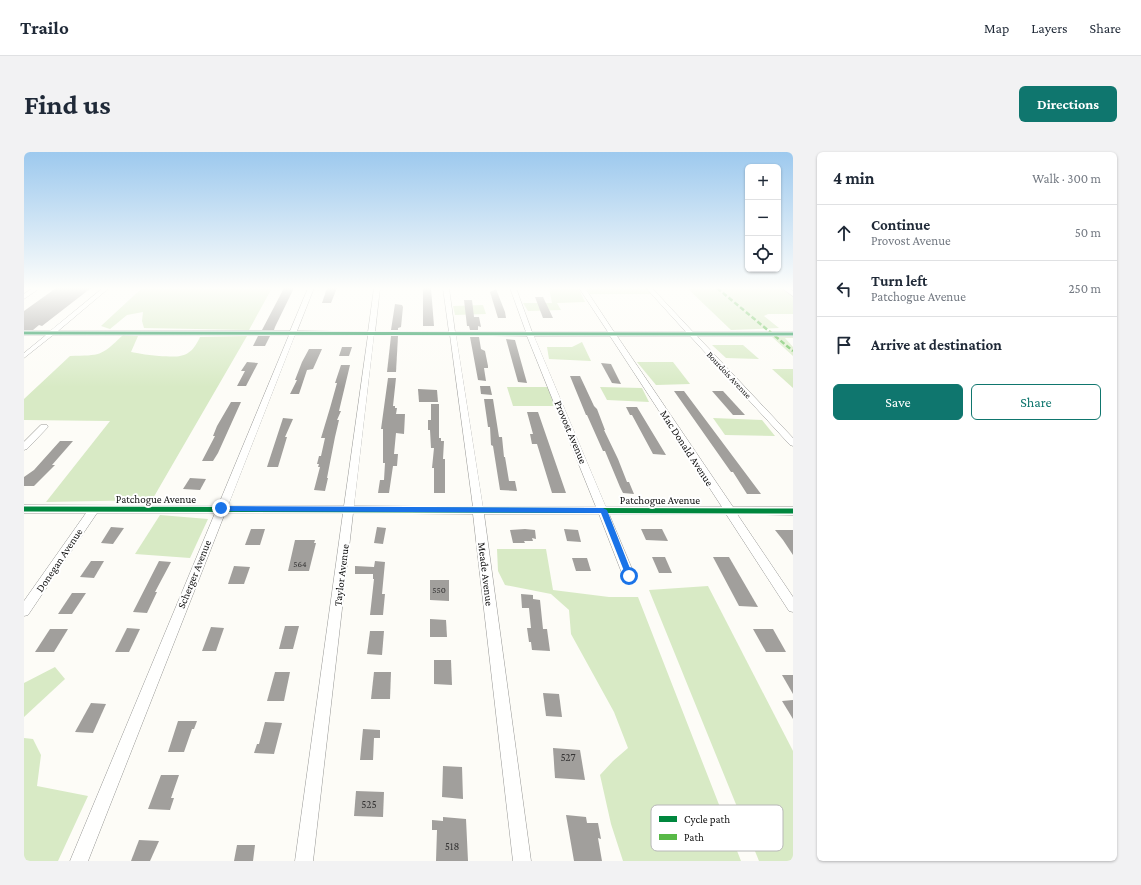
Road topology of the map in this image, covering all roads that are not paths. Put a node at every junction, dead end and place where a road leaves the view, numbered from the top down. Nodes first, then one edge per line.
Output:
1 (66, 321) edge
2 (297, 321) edge
3 (373, 321) edge
4 (450, 321) edge
5 (525, 321) edge
6 (604, 321) edge
7 (679, 321) edge
8 (24, 333) edge
9 (52, 333) junction
10 (292, 333) junction
11 (371, 333) junction
12 (452, 334) junction
13 (530, 334) junction
14 (612, 334) junction
15 (691, 334) junction
16 (793, 334) edge
17 (24, 356) edge
18 (44, 427) dead end
19 (793, 443) edge
20 (24, 447) edge
21 (221, 508) junction
22 (24, 509) edge
23 (94, 509) junction
24 (349, 509) junction
25 (478, 510) junction
26 (603, 510) junction
27 (728, 510) junction
28 (793, 511) edge
29 (629, 576) dead end
30 (793, 608) edge
31 (24, 611) edge
32 (79, 861) edge
33 (304, 861) edge
34 (522, 861) edge

1 - 9 street
2 - 10 street, Scherger Avenue
3 - 11 street, Taylor Avenue
4 - 12 street, Meade Avenue
5 - 13 street, Provost Avenue
6 - 14 street, Mac Donald Avenue
7 - 15 street, Bourdois Avenue
8 - 9 street
9 - 10 street
9 - 17 street
10 - 11 street
10 - 21 street, Scherger Avenue
11 - 12 street
11 - 24 street, Taylor Avenue
12 - 13 street
12 - 25 street, Meade Avenue
13 - 14 street
13 - 26 street, Provost Avenue
14 - 15 street
14 - 27 street, Mac Donald Avenue
15 - 16 street
15 - 19 street, Bourdois Avenue
18 - 20 street
21 - 23 street, Patchogue Avenue
21 - 24 street, Patchogue Avenue
21 - 32 street, Scherger Avenue
22 - 23 street, Patchogue Avenue
23 - 31 street, Donegan Avenue
24 - 25 street, Patchogue Avenue
24 - 33 street, Taylor Avenue
25 - 26 street, Patchogue Avenue
25 - 34 street, Meade Avenue
26 - 27 street, Patchogue Avenue
26 - 29 street, Provost Avenue
27 - 28 street, Patchogue Avenue
27 - 30 street, Mac Donald Avenue

